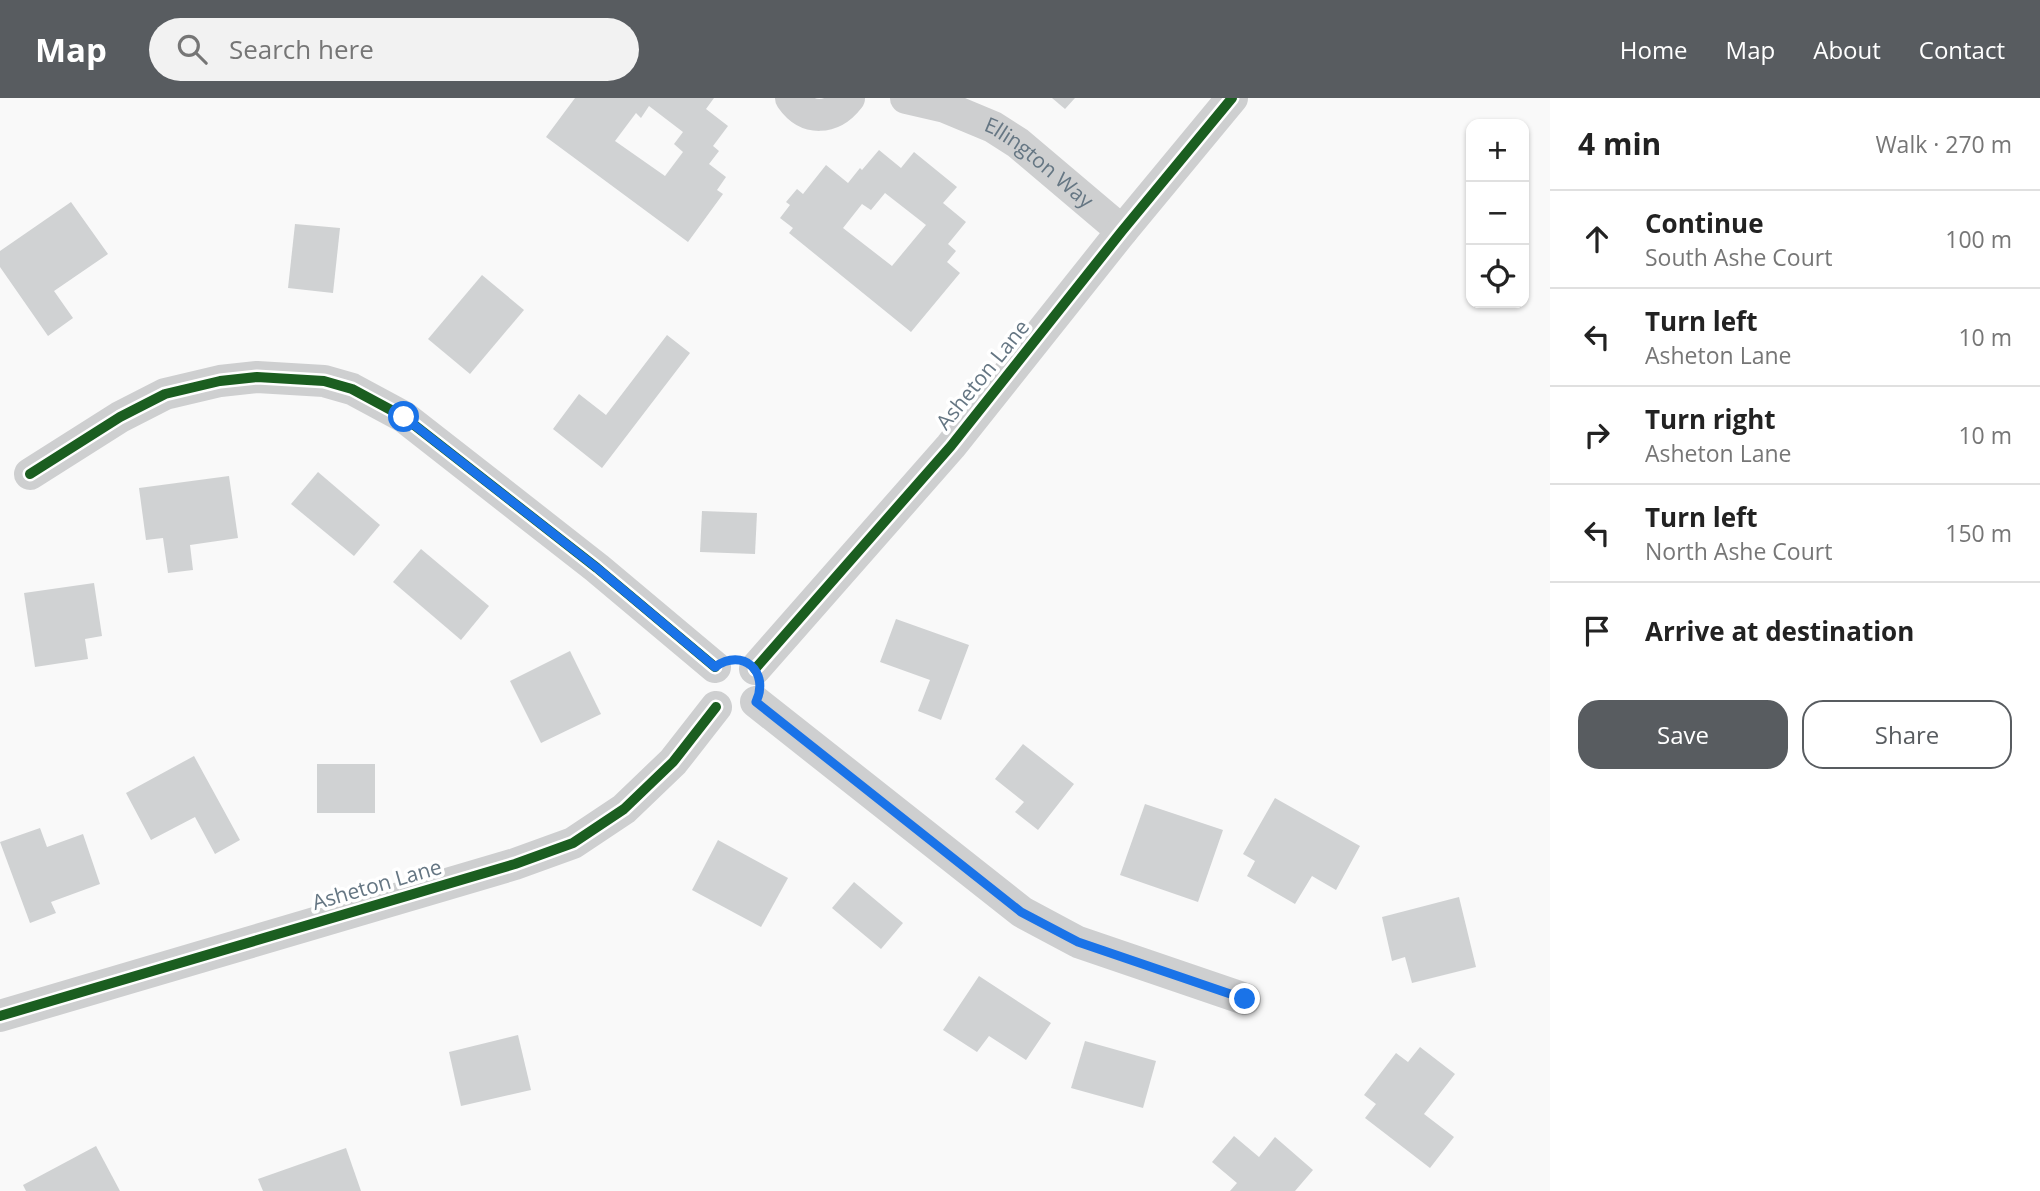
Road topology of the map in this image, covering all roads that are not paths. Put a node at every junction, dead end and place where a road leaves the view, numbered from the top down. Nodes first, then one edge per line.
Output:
1 (790, 98) edge
2 (849, 98) edge
3 (906, 98) edge
4 (1232, 98) edge
5 (946, 102) edge
6 (1122, 231) junction
7 (30, 474) dead end
8 (715, 667) junction
9 (755, 669) junction
10 (756, 702) junction
11 (716, 707) junction
12 (1245, 999) dead end
13 (0, 1016) edge

1 - 2 street
3 - 5 street, Ellington Way
4 - 6 street, Asheton Lane
5 - 6 street, Ellington Way
6 - 9 street, Asheton Lane
7 - 8 street
8 - 9 street
8 - 11 street
9 - 10 street
10 - 11 street
10 - 12 street
11 - 13 street, Asheton Lane

